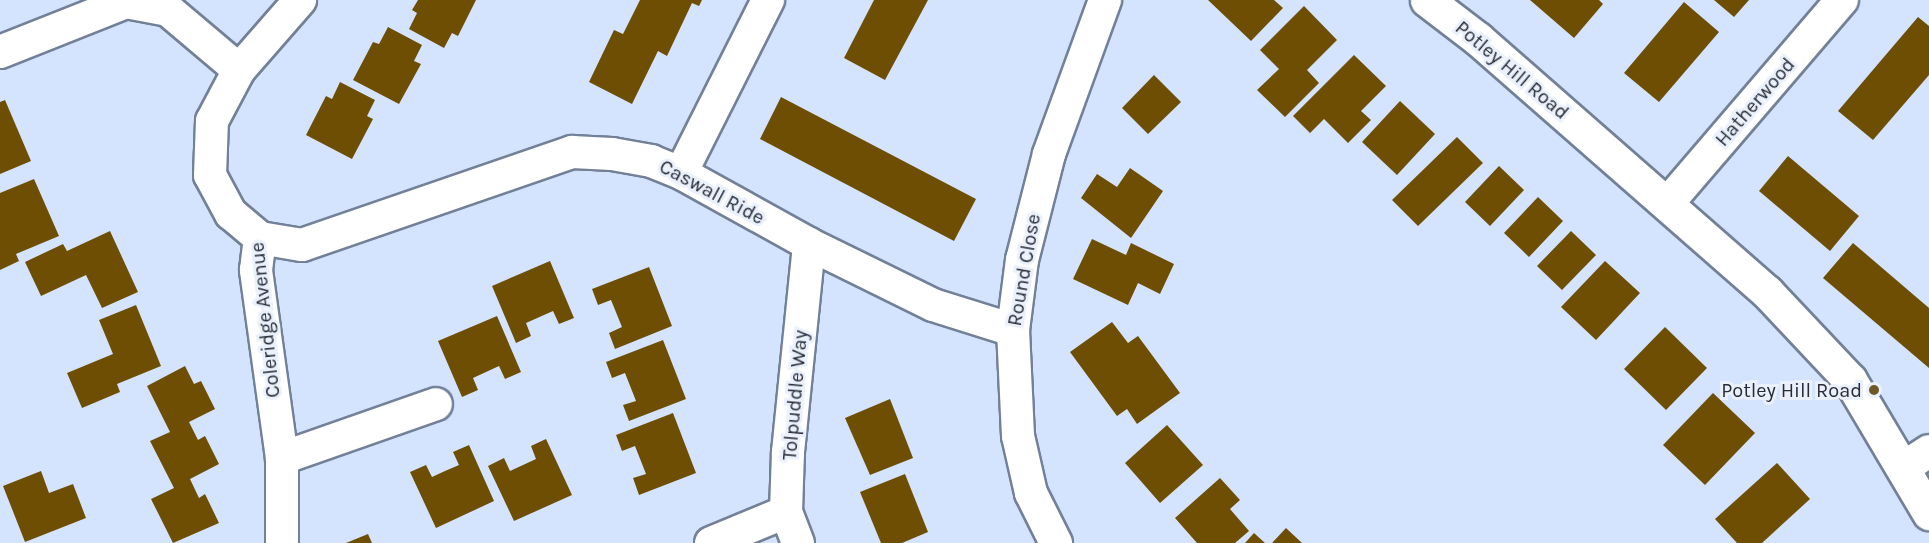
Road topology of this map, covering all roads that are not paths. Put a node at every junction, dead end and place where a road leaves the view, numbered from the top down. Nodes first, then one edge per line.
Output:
1 (300, 0) edge
2 (768, 0) edge
3 (1105, 0) edge
4 (1427, 0) edge
5 (1842, 0) edge
6 (0, 52) edge
7 (239, 70) junction
8 (681, 173) junction
9 (1667, 204) junction
10 (260, 238) junction
11 (809, 244) junction
12 (1012, 330) junction
13 (436, 404) dead end
14 (282, 458) junction
15 (1916, 460) edge
16 (786, 512) junction
17 (1929, 513) edge
18 (282, 543) edge
19 (711, 543) edge
20 (798, 543) edge
21 (1056, 543) edge

1 - 7 street, Coleridge Avenue
2 - 8 street
3 - 12 street, Round Close
4 - 9 street, Potley Hill Road
5 - 9 street, Hatherwood
6 - 7 street
7 - 10 street, Coleridge Avenue
8 - 10 street, Caswall Ride
8 - 11 street, Caswall Ride
9 - 15 street, Potley Hill Road
10 - 14 street, Coleridge Avenue
11 - 12 street, Caswall Ride
11 - 16 street, Tolpuddle Way
12 - 21 street, Round Close
13 - 14 street
14 - 18 street, Coleridge Avenue
15 - 17 street, Potley Hill Road
16 - 19 street
16 - 20 street, Tolpuddle Way

